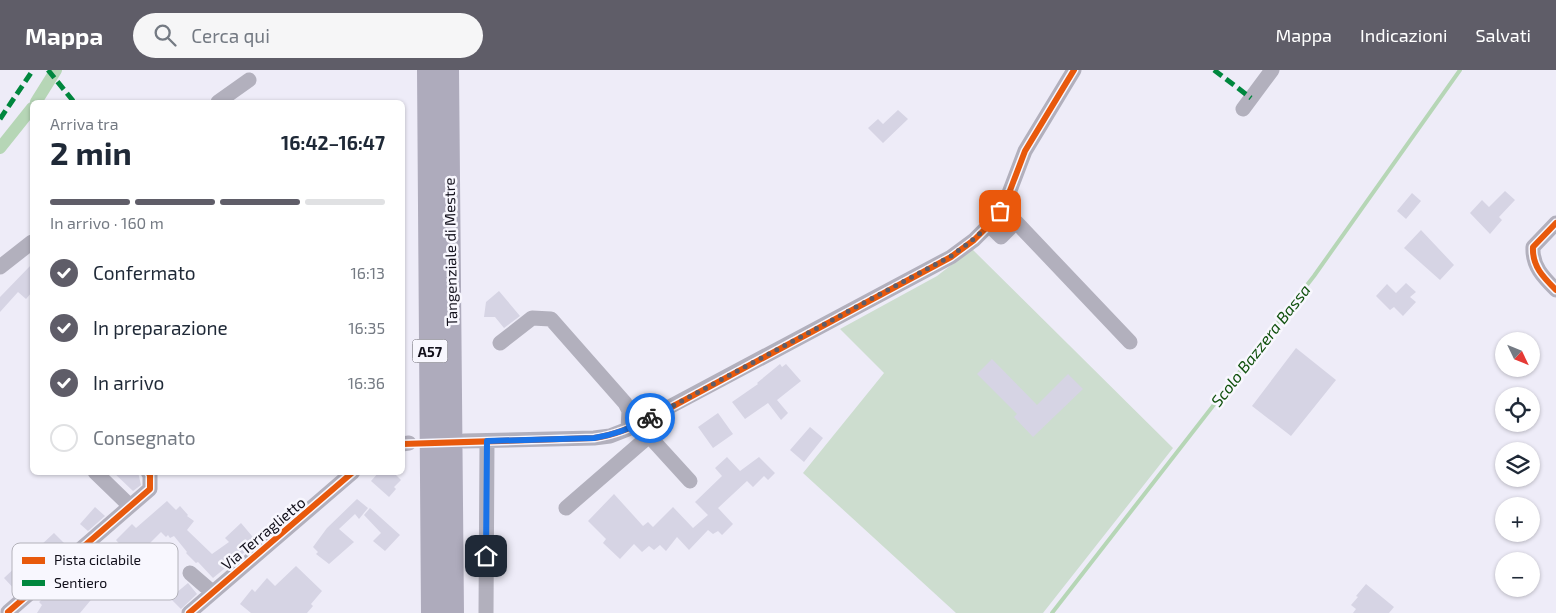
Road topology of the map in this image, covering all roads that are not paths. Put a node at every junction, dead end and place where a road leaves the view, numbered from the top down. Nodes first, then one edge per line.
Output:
1 (1074, 70) edge
2 (1272, 70) edge
3 (438, 76) edge
4 (249, 80) dead end
5 (221, 100) edge
6 (1243, 109) dead end
7 (1556, 222) edge
8 (989, 225) junction
9 (30, 244) edge
10 (0, 267) edge
11 (1556, 290) edge
12 (500, 342) dead end
13 (1130, 342) dead end
14 (653, 417) junction
15 (628, 429) junction
16 (649, 436) junction
17 (464, 441) dead end
18 (487, 441) junction
19 (98, 475) edge
20 (150, 475) edge
21 (349, 475) edge
22 (690, 481) dead end
23 (130, 506) junction
24 (566, 508) dead end
25 (88, 543) edge
26 (190, 573) dead end
27 (212, 592) junction
28 (23, 600) edge
29 (0, 606) edge
30 (8, 613) edge
31 (189, 613) edge
32 (432, 613) edge
33 (453, 613) edge
34 (486, 613) edge

1 - 8 street
2 - 6 street
3 - 32 highway, Tangenziale di Mestre / A57
3 - 33 highway, Tangenziale di Mestre / A57
4 - 5 street
7 - 11 street
8 - 13 street
8 - 14 street
9 - 10 street
12 - 15 street
14 - 15 street
14 - 16 street
15 - 18 street
16 - 22 street
16 - 24 street
17 - 18 street
18 - 34 street
19 - 23 street
20 - 23 street
21 - 27 street, Via Terraglietto
23 - 25 street
26 - 27 street
27 - 31 street, Via Terraglietto
28 - 30 street
29 - 30 street

